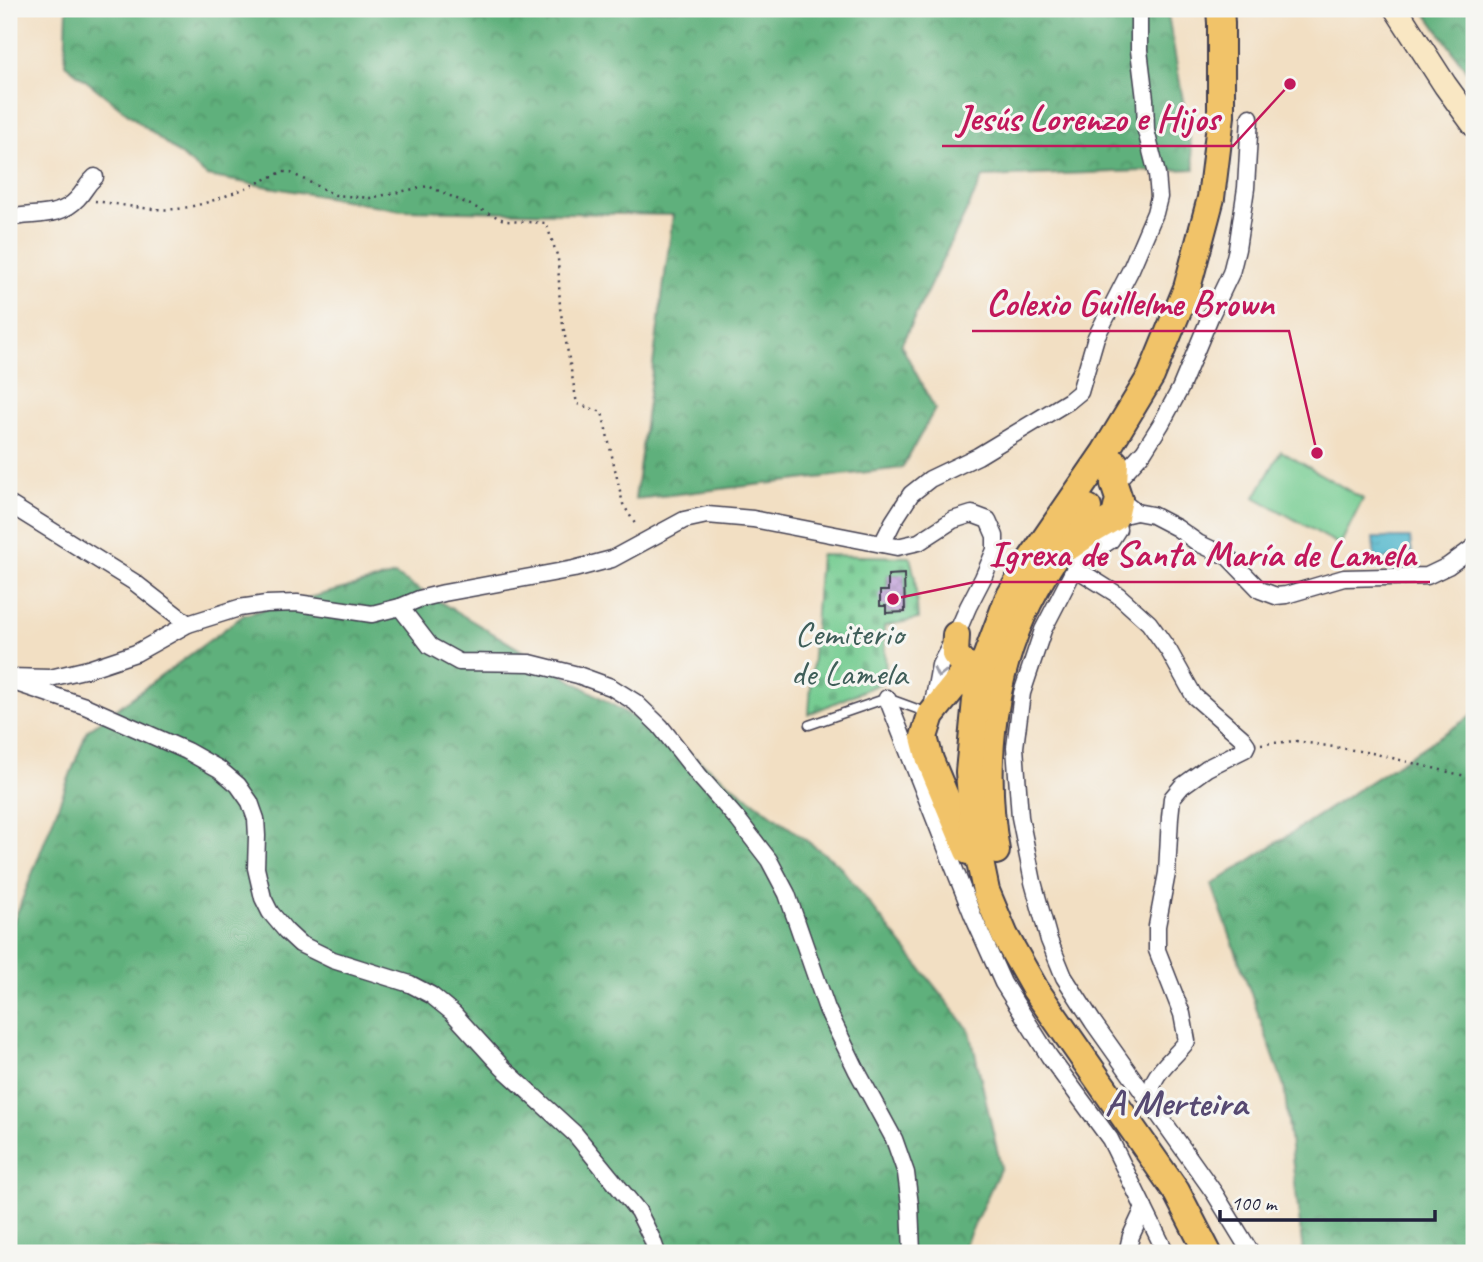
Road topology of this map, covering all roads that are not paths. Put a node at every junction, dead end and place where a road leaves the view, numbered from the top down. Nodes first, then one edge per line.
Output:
1 (1139, 9) edge
2 (1395, 9) edge
3 (1219, 13) edge
4 (1250, 117) dead end
5 (1474, 125) edge
6 (95, 177) dead end
7 (9, 218) edge
8 (1120, 497) junction
9 (9, 504) edge
10 (1091, 504) junction
11 (882, 544) junction
12 (1474, 547) edge
13 (1074, 568) junction
14 (1038, 572) junction
15 (401, 607) junction
16 (188, 624) junction
17 (956, 635) junction
18 (981, 671) junction
19 (9, 679) edge
20 (887, 698) junction
21 (931, 715) junction
22 (809, 725) dead end
23 (922, 765) junction
24 (975, 765) junction
25 (994, 886) junction
26 (1155, 1109) junction
27 (1144, 1208) junction
28 (657, 1253) edge
29 (912, 1253) edge
30 (1127, 1253) edge
31 (1166, 1253) edge
32 (1208, 1253) edge
33 (1220, 1253) edge
34 (1251, 1253) edge

1 - 11 street
2 - 5 street
3 - 8 main road
3 - 14 main road
4 - 8 street
6 - 7 street
8 - 10 main road
8 - 10 main road
8 - 12 street
8 - 13 street
8 - 14 main road
9 - 16 street
10 - 14 main road
11 - 15 street
11 - 17 street
13 - 26 street
13 - 26 street
14 - 18 main road
14 - 25 main road
15 - 16 street
15 - 29 street
16 - 19 street
17 - 18 main road
17 -> 21 street
18 - 21 main road
18 - 24 main road
19 - 28 street
20 - 21 lane
20 - 22 lane
20 - 23 street
21 - 23 main road
23 - 24 main road
23 - 25 main road
23 - 27 street
24 - 25 main road
25 - 32 main road
25 - 33 main road
26 - 34 street
27 - 30 street
27 - 31 street

